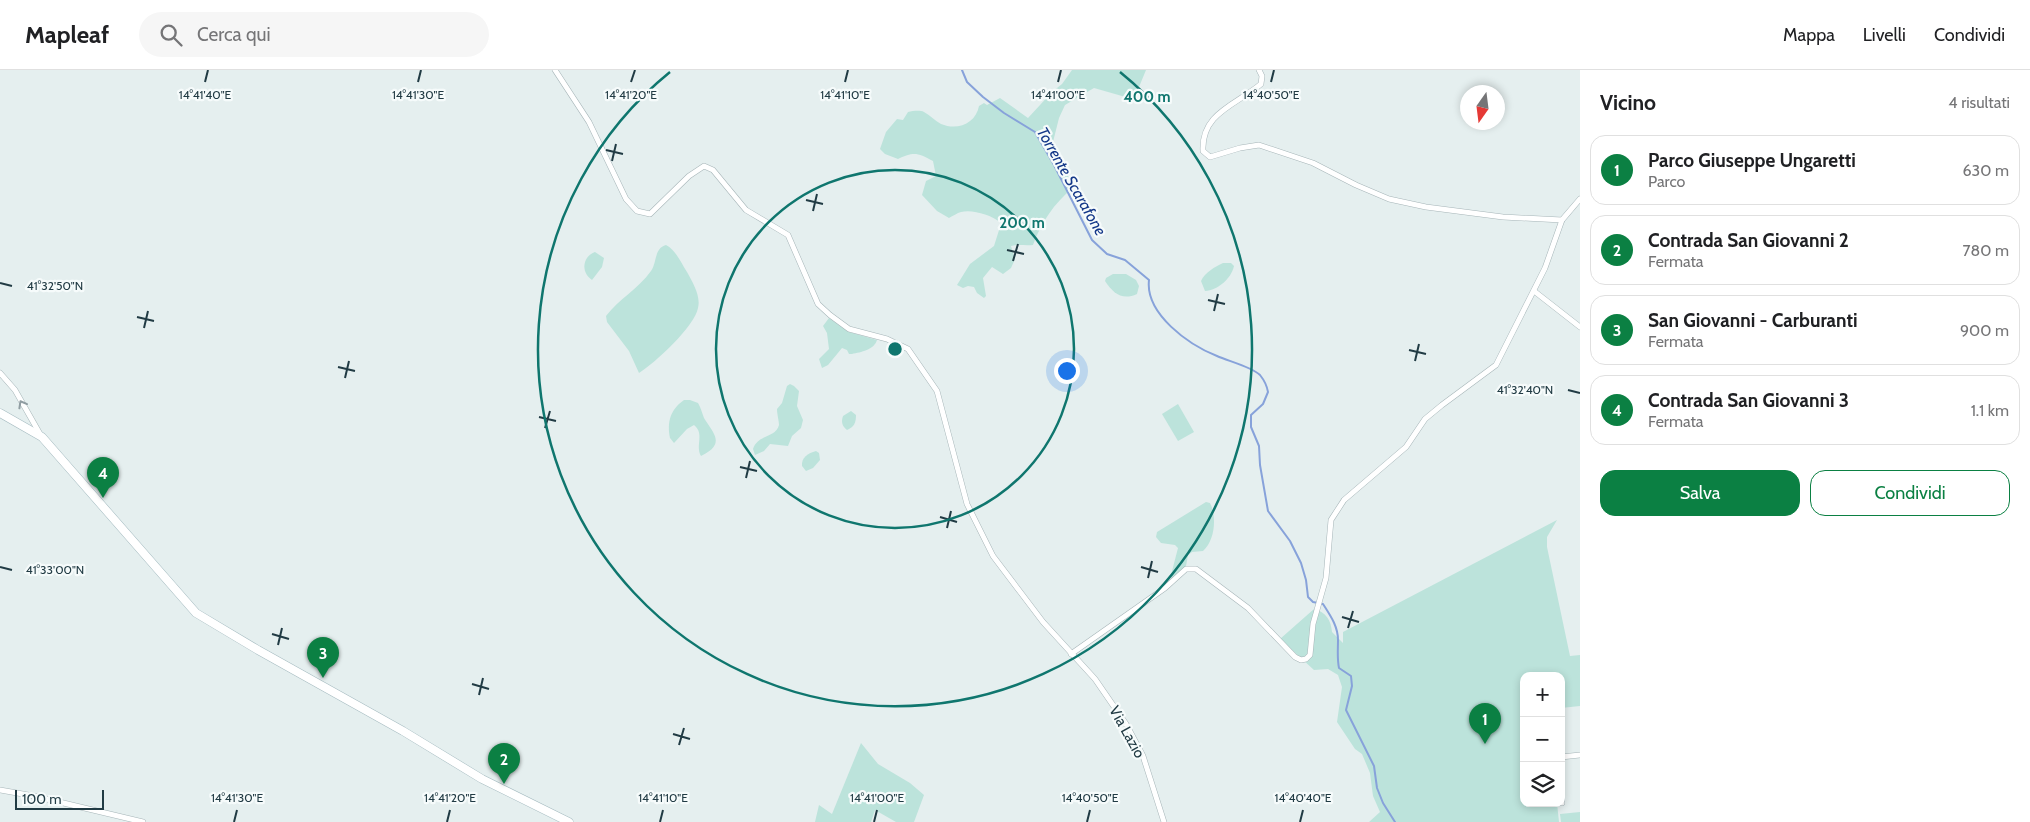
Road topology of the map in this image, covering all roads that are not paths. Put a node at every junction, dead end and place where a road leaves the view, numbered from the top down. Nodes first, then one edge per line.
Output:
1 (555, 70) edge
2 (1259, 70) edge
3 (1580, 199) edge
4 (1562, 220) junction
5 (1534, 291) junction
6 (1580, 327) edge
7 (0, 373) edge
8 (0, 413) edge
9 (42, 437) junction
10 (1071, 654) junction
11 (1580, 755) edge
12 (1565, 757) edge
13 (0, 790) edge
14 (143, 822) edge
15 (569, 822) edge
16 (1164, 822) edge

1 - 10 street, Via Lazio
2 - 4 street
3 - 4 street
4 - 5 street
5 - 6 street
5 - 10 street
9 -> 7 street
8 - 9 main road
9 - 15 main road
10 - 16 street, Via Lazio
11 - 12 street
13 - 14 street

